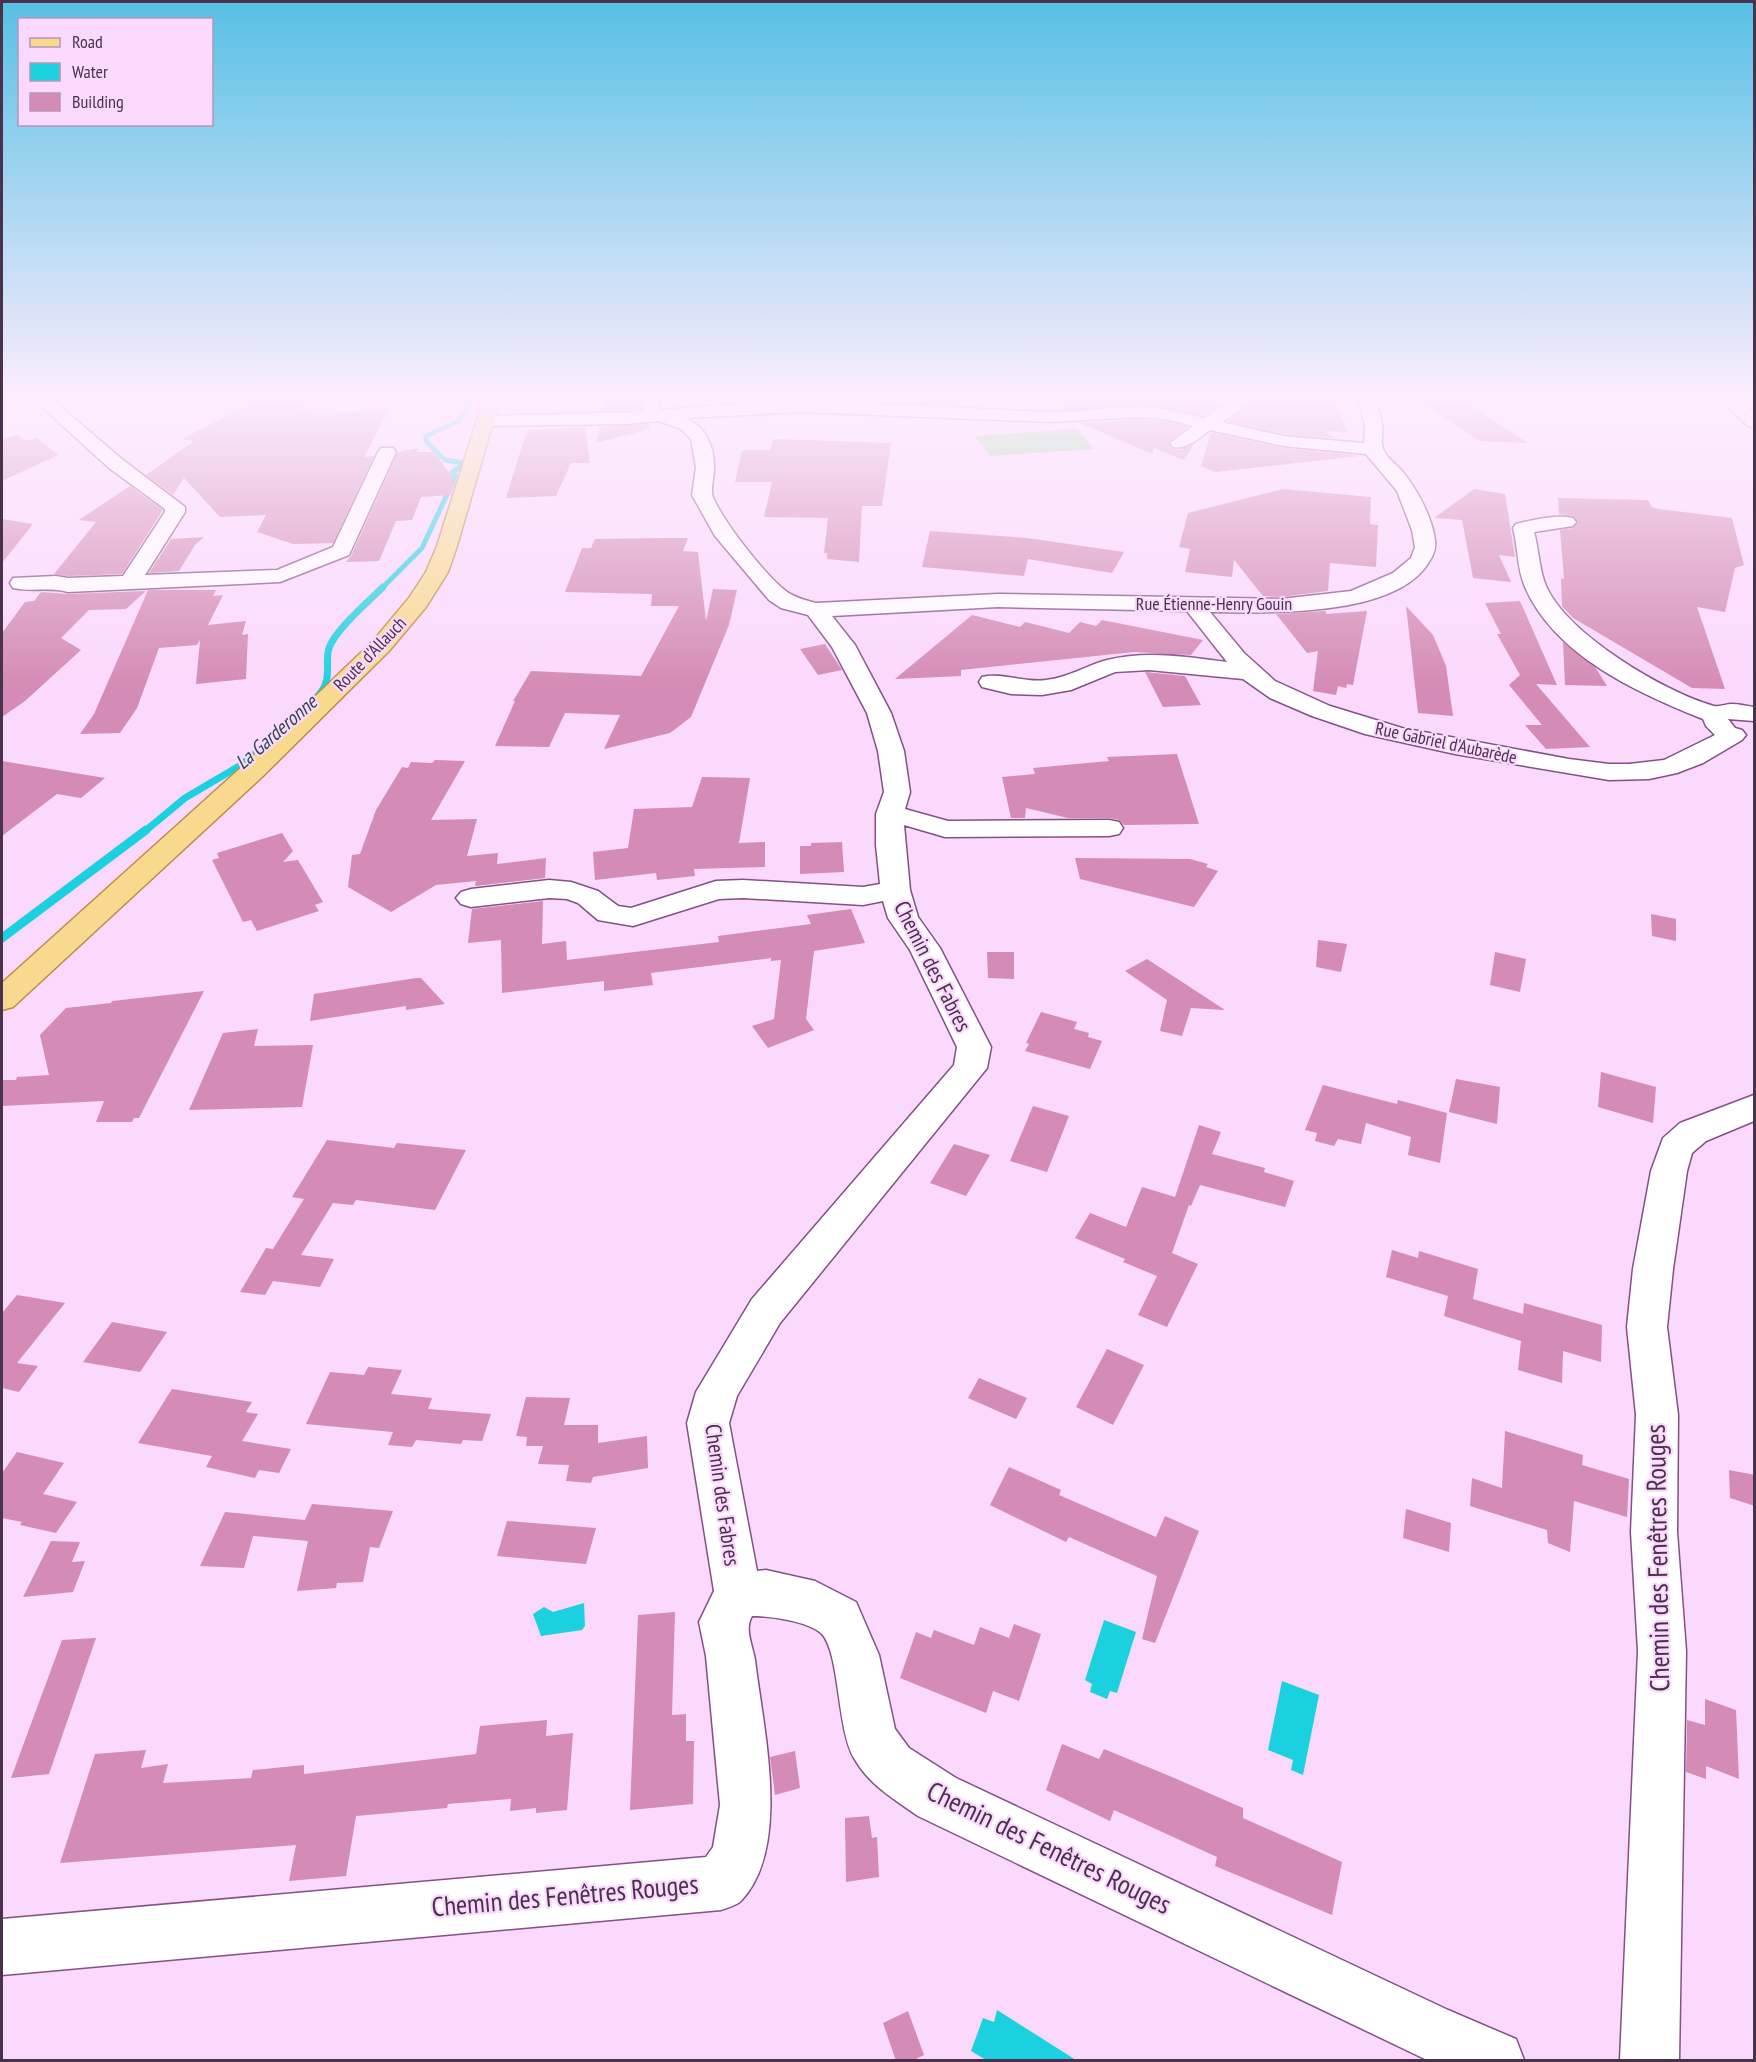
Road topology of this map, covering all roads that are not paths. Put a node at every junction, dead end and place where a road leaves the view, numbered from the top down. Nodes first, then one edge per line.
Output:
1 (157, 494) edge
2 (368, 494) edge
3 (463, 494) edge
4 (702, 494) edge
5 (1407, 494) edge
6 (1566, 522) dead end
7 (130, 582) junction
8 (21, 583) dead end
9 (1194, 605) junction
10 (816, 610) junction
11 (1252, 673) junction
12 (991, 682) dead end
13 (1755, 714) edge
14 (1716, 715) junction
15 (1744, 737) edge
16 (890, 814) junction
17 (1109, 828) dead end
18 (895, 890) junction
19 (471, 898) dead end
20 (2, 1000) edge
21 (1755, 1107) edge
22 (738, 1594) junction
23 (2, 1947) edge
24 (1495, 2061) edge
25 (1649, 2061) edge

1 - 7 street
2 - 7 street
3 - 20 main road, Route d'Allauch
4 - 10 street
5 - 9 street, Rue Étienne-Henry Gouin
6 - 14 street
7 - 8 street
9 - 10 street, Rue Étienne-Henry Gouin
9 - 11 street, Rue Gabriel d'Aubarède
10 - 16 street, Chemin des Fabres
11 - 12 street
11 - 15 street, Rue Gabriel d'Aubarède
13 - 14 street
14 - 15 street
16 - 17 street
16 - 18 street, Chemin des Fabres
18 - 19 street
18 - 22 street, Chemin des Fabres
21 - 25 street, Chemin des Fenêtres Rouges
22 - 23 street, Chemin des Fenêtres Rouges
22 - 24 street, Chemin des Fenêtres Rouges

